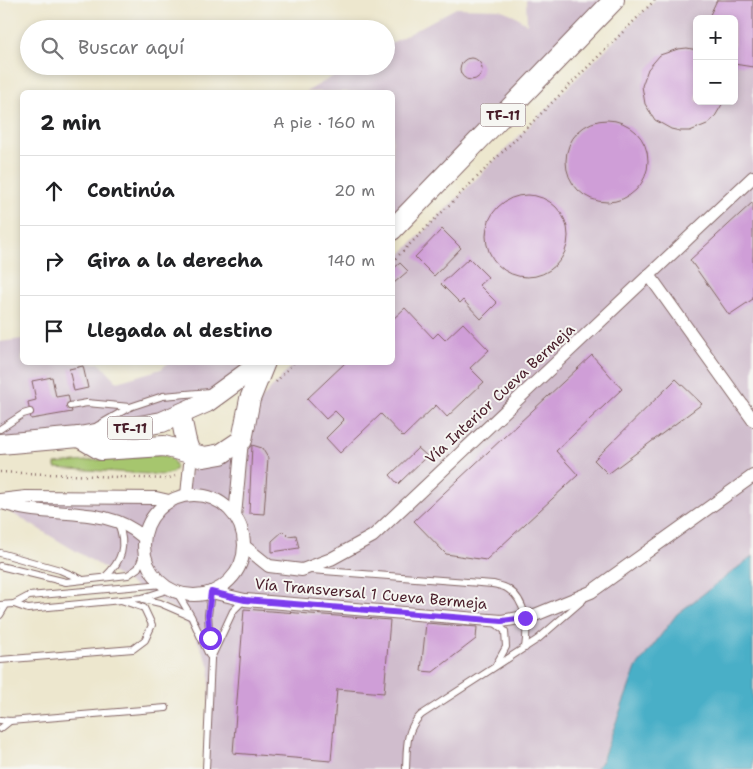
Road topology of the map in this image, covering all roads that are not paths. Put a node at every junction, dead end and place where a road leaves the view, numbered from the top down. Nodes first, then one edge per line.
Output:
1 (614, 0) edge
2 (753, 177) edge
3 (395, 227) edge
4 (649, 275) junction
5 (260, 365) edge
6 (263, 365) edge
7 (224, 391) junction
8 (70, 406) dead end
9 (130, 407) junction
10 (30, 412) dead end
11 (180, 416) junction
12 (753, 420) edge
13 (0, 429) edge
14 (79, 437) junction
15 (242, 440) junction
16 (0, 444) edge
17 (191, 454) junction
18 (753, 476) edge
19 (187, 495) junction
20 (169, 500) junction
21 (0, 501) edge
22 (235, 516) junction
23 (118, 523) junction
24 (144, 537) junction
25 (244, 546) junction
26 (0, 553) edge
27 (144, 553) junction
28 (0, 566) edge
29 (302, 570) junction
30 (105, 577) junction
31 (82, 580) junction
32 (170, 588) junction
33 (211, 592) junction
34 (592, 592) junction
35 (142, 598) junction
36 (121, 600) junction
37 (245, 600) junction
38 (7, 605) edge
39 (0, 615) edge
40 (191, 616) junction
41 (525, 618) junction
42 (492, 620) junction
43 (525, 648) junction
44 (211, 659) junction
45 (0, 660) edge
46 (495, 666) junction
47 (166, 708) dead end
48 (0, 720) edge
49 (10, 721) junction
50 (0, 729) edge
51 (206, 769) edge
52 (406, 769) edge

1 - 3 main road, TF-11
2 - 4 street, Vía Interior Cueva Bermeja
4 - 12 street
4 - 29 street, Vía Interior Cueva Bermeja
5 - 7 main road, TF-11
6 - 15 main road
7 - 9 lane
7 - 11 main road, TF-11
7 - 15 main road
8 - 9 lane
9 - 14 lane
10 - 13 lane
11 - 14 main road, TF-11
11 - 17 main road
14 - 16 main road, TF-11
14 - 17 main road
15 - 17 main road
15 - 22 street
17 - 19 street
18 - 34 street, Vía Transversal 1 Cueva Bermeja
19 - 20 street
19 - 22 street
20 - 21 street
20 - 24 street
21 - 23 street
22 - 25 street
23 - 24 street
23 - 30 lane
24 - 27 street
25 - 29 street, Vía Interior Cueva Bermeja
25 - 33 street
26 - 31 lane
27 - 30 lane
27 - 32 street
28 - 31 lane
29 - 41 lane
30 - 31 lane
32 - 33 street
32 - 35 lane
32 - 38 lane
32 - 40 lane
33 - 37 street, Vía Transversal 1 Cueva Bermeja
33 - 44 lane
34 - 41 street, Vía Transversal 1 Cueva Bermeja
34 - 43 lane
35 - 36 lane
35 - 40 lane
36 - 38 lane
36 - 45 lane
37 - 42 street, Vía Transversal 1 Cueva Bermeja
37 - 44 lane
38 - 39 lane
40 - 44 lane
41 - 42 street, Vía Transversal 1 Cueva Bermeja
41 - 43 lane
42 - 46 lane
43 - 46 lane
44 - 51 lane
46 - 52 lane
47 - 49 lane
48 - 49 lane
49 - 50 lane

